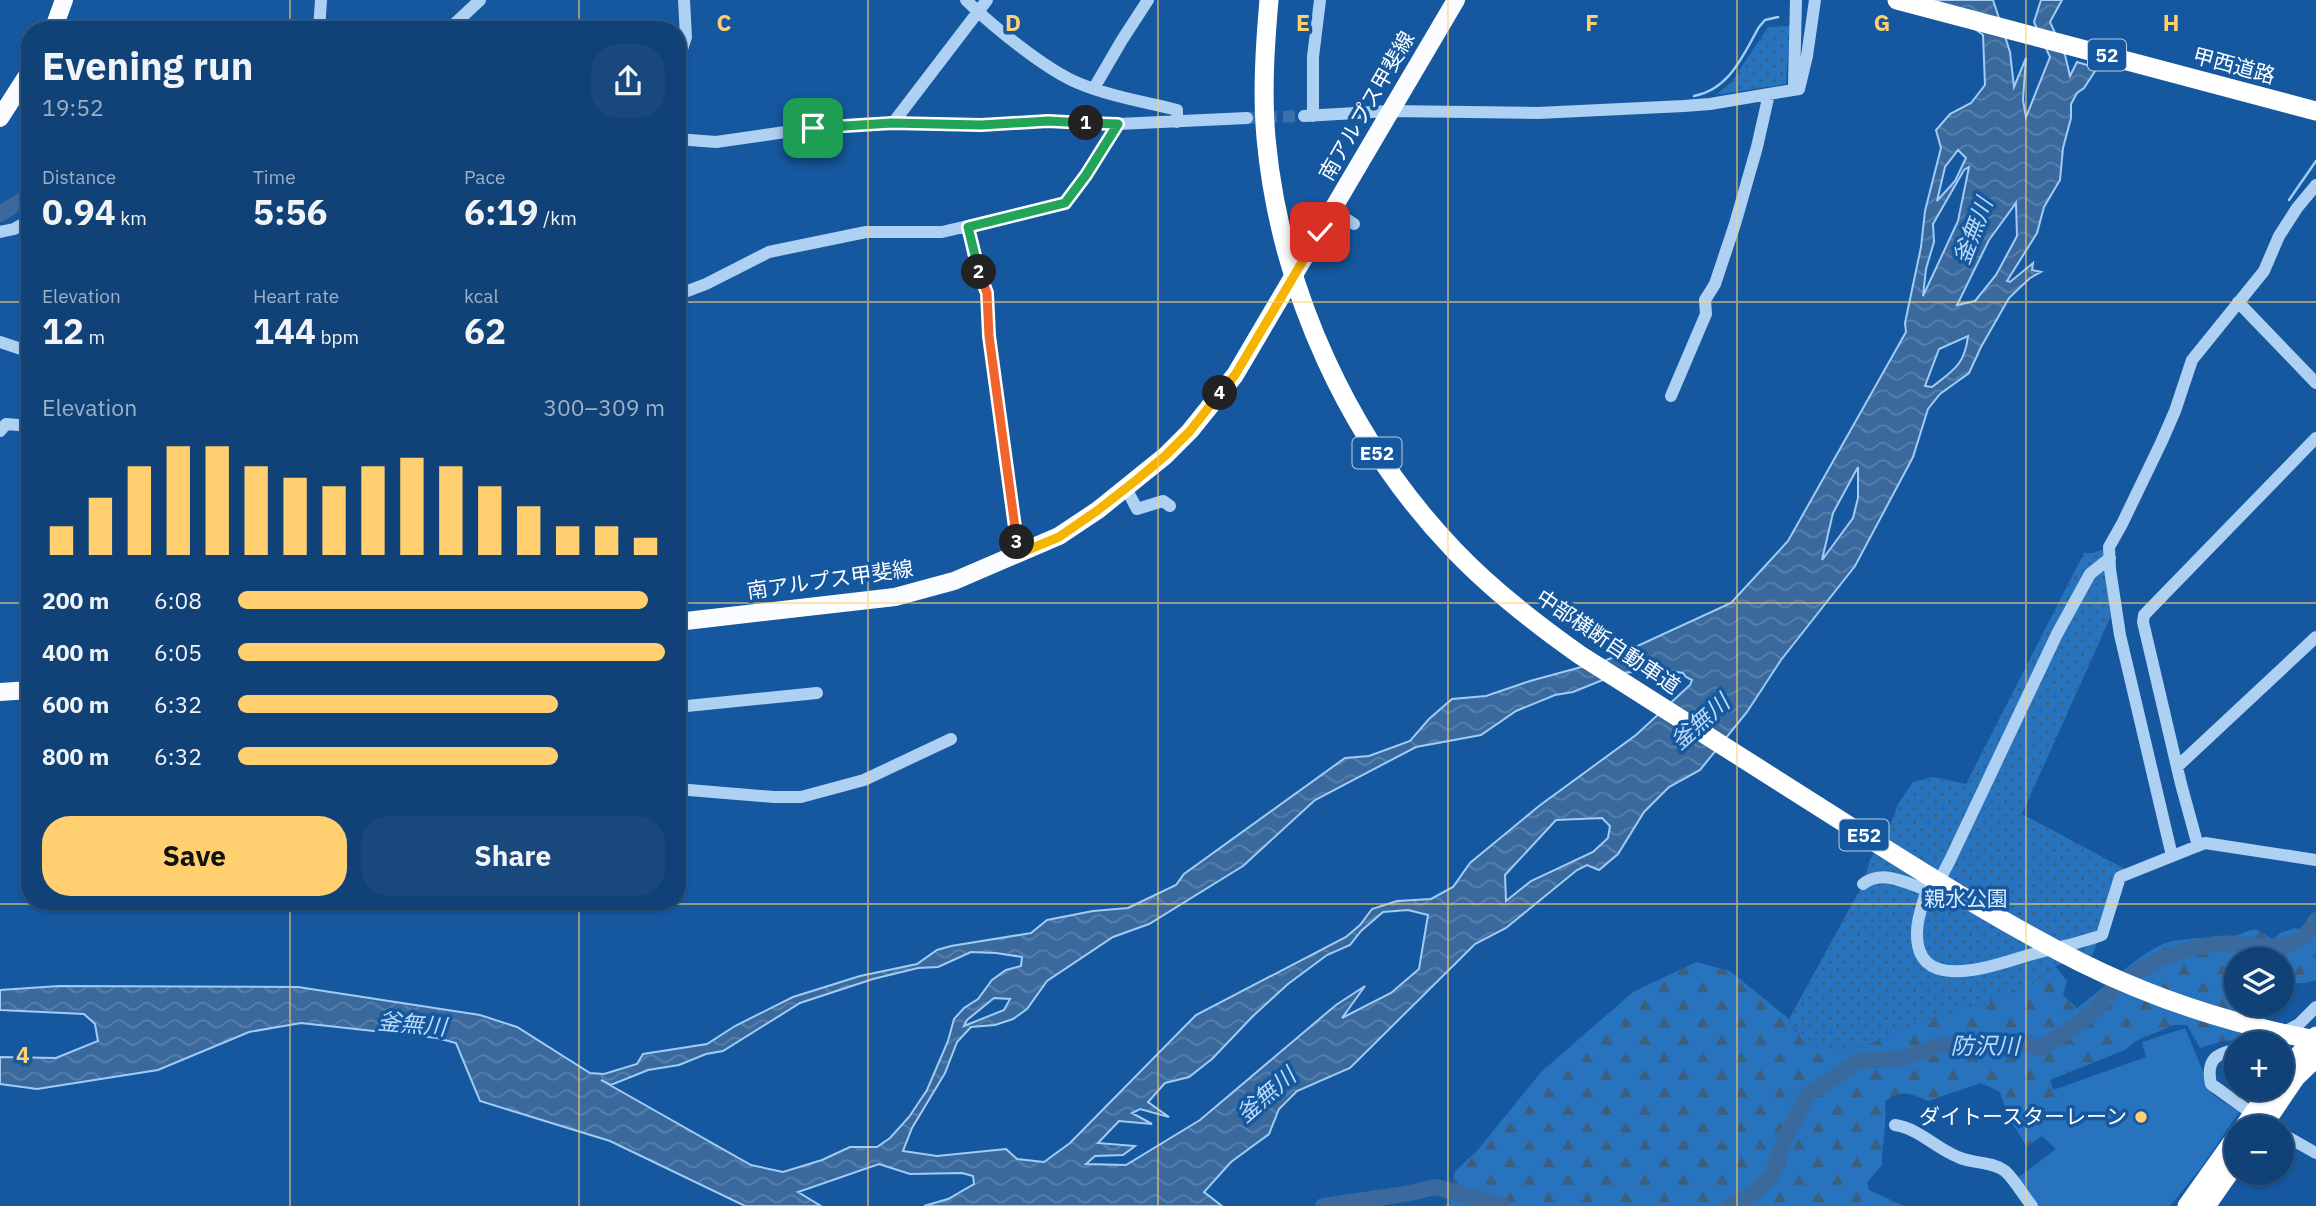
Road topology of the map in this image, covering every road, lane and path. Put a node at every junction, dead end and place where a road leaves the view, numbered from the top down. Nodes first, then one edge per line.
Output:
1 (64, 0) edge
2 (321, 0) edge
3 (480, 0) edge
4 (684, 0) edge
5 (966, 0) edge
6 (987, 0) edge
7 (1149, 0) edge
8 (1269, 0) edge
9 (1320, 0) edge
10 (1456, 0) edge
11 (1796, 0) edge
12 (1815, 0) edge
13 (1897, 0) edge
14 (977, 12) junction
15 (56, 21) edge
16 (320, 21) edge
17 (458, 21) edge
18 (685, 21) edge
19 (21, 85) edge
20 (1094, 88) junction
21 (1794, 90) junction
22 (1769, 94) junction
23 (1390, 111) junction
24 (2316, 111) edge
25 (0, 118) edge
26 (1247, 118) tunnel mouth
27 (1177, 122) junction
28 (892, 123) junction
29 (1118, 124) junction
30 (686, 140) edge
31 (2316, 185) edge
32 (1332, 211) junction
33 (1354, 224) dead end
34 (21, 225) edge
35 (968, 227) junction
36 (14, 229) junction
37 (21, 230) edge
38 (0, 232) edge
39 (686, 292) edge
40 (2238, 302) junction
41 (0, 342) edge
42 (21, 349) edge
43 (2316, 383) edge
44 (1671, 396) dead end
45 (21, 425) edge
46 (0, 431) edge
47 (2316, 438) edge
48 (1126, 488) junction
49 (1170, 506) dead end
50 (1018, 554) junction
51 (2110, 558) junction
52 (686, 621) edge
53 (2316, 636) edge
54 (21, 691) edge
55 (0, 692) edge
56 (817, 694) dead end
57 (686, 705) edge
58 (951, 739) dead end
59 (2178, 766) junction
60 (686, 790) edge
61 (2198, 846) junction
62 (2172, 856) junction
63 (2316, 860) edge
64 (1863, 884) dead end
65 (1927, 890) junction
66 (2316, 1007) edge
67 (2285, 1031) edge
68 (2316, 1038) edge
69 (2224, 1052) edge
70 (2316, 1058) edge
71 (2294, 1061) edge
72 (2224, 1095) edge
73 (2231, 1101) edge
74 (2248, 1115) edge
75 (2266, 1115) edge
76 (1895, 1125) dead end
77 (2294, 1141) edge
78 (2316, 1153) edge
79 (2224, 1154) edge
80 (2224, 1180) edge
81 (2032, 1206) edge
82 (2187, 1206) edge
83 (2206, 1206) edge

1 - 15 main road
2 - 16 street
3 - 17 street
4 - 18 street
5 - 14 street
6 - 14 street
7 - 20 street
8 - 68 highway, 中部横断自動車道 / E52
9 - 23 street
10 - 23 main road, 南アルプス甲斐線
11 - 21 street
12 - 21 street
13 - 24 highway, 甲西道路 / 52
14 - 20 street
14 - 28 street
19 - 25 main road
20 - 27 street
21 - 22 street
22 - 23 street
22 - 44 street
23 - 32 main road, 南アルプス甲斐線
26 - 27 street
27 - 29 street
28 - 29 street
28 - 30 street
29 - 35 street
31 - 40 street
32 - 33 street
32 - 48 main road, 南アルプス甲斐線
34 - 36 street
35 - 39 street
35 - 50 street
36 - 37 street
36 - 38 street
40 - 43 street
40 - 51 street
41 - 42 street
45 - 46 street
47 - 59 street
48 - 49 street
48 - 50 main road, 南アルプス甲斐線
50 - 52 main road, 南アルプス甲斐線
51 - 62 street
51 - 65 street
53 - 59 street
54 - 55 main road
56 - 57 street
58 - 60 street
59 - 61 street
61 - 62 street
61 - 63 street
62 - 65 street
64 - 65 street
66 - 67 street
68 - 71 highway
69 - 72 street
70 - 75 highway
73 - 74 street
76 - 81 street
77 - 78 street
79 - 82 highway
80 - 83 highway

